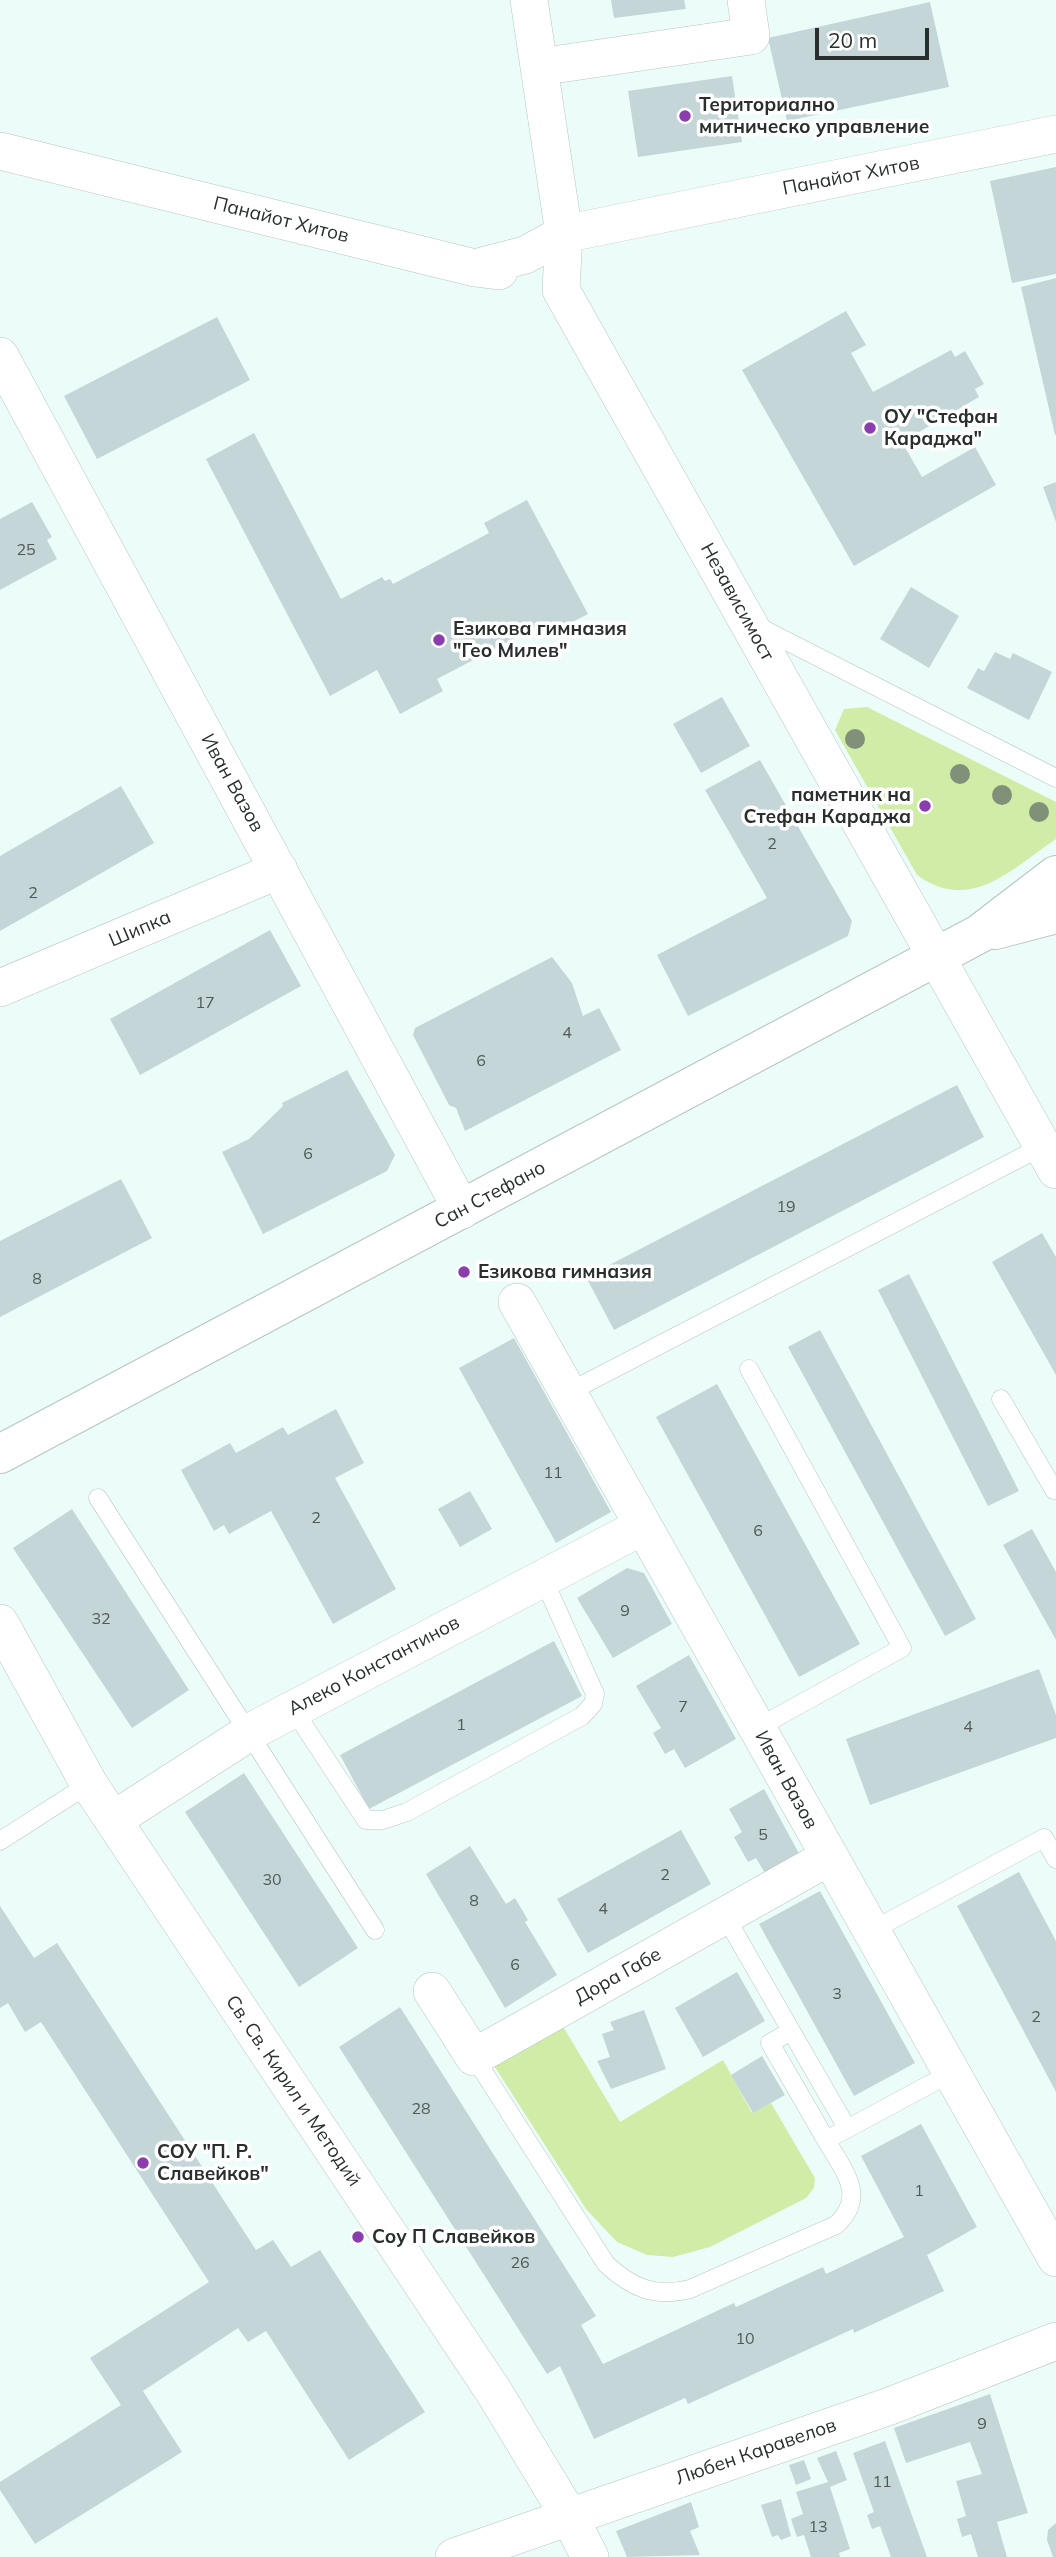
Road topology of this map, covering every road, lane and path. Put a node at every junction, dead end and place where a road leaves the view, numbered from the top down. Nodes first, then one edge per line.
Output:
1 (530, 0) edge
2 (746, 0) edge
3 (539, 67) junction
4 (1056, 134) edge
5 (0, 151) edge
6 (564, 234) junction
7 (475, 268) junction
8 (561, 290) junction
9 (0, 356) edge
10 (748, 622) junction
11 (1056, 778) edge
12 (279, 870) junction
13 (1056, 874) edge
14 (1056, 914) edge
15 (979, 934) junction
16 (937, 956) junction
17 (0, 988) edge
18 (1049, 1158) edge
19 (462, 1210) junction
20 (517, 1302) dead end
21 (749, 1369) dead end
22 (567, 1393) junction
23 (1001, 1399) dead end
24 (0, 1454) edge
25 (1055, 1491) edge
26 (98, 1498) dead end
27 (643, 1526) junction
28 (543, 1578) junction
29 (0, 1623) edge
30 (293, 1709) junction
31 (757, 1728) junction
32 (250, 1731) junction
33 (89, 1784) junction
34 (113, 1820) junction
35 (0, 1841) edge
36 (829, 1857) junction
37 (1056, 1859) edge
38 (724, 1916) junction
39 (375, 1930) dead end
40 (872, 1931) junction
41 (432, 1991) dead end
42 (791, 2031) junction
43 (474, 2057) junction
44 (951, 2073) junction
45 (847, 2127) junction
46 (826, 2140) junction
47 (1056, 2258) edge
48 (1056, 2341) edge
49 (569, 2516) junction
50 (458, 2556) edge
51 (590, 2557) edge

1 - 3 street
2 - 3 street
3 - 6 street
4 - 6 street, Панайот Хитов
5 - 7 street, Панайот Хитов
6 - 7 street, Панайот Хитов
6 - 8 street
7 - 8 street, Панайот Хитов
8 - 10 street, Независимост
9 - 12 street, Иван Вазов
10 - 11 lane
10 - 16 street, Независимост
12 - 17 street, Шипка
12 - 19 street, Иван Вазов
13 - 15 street, Сан Стефано
14 - 15 street, Сан Стефано
15 - 16 street, Сан Стефано
16 - 18 street, Независимост
16 - 19 street, Сан Стефано
18 - 22 lane
19 - 24 street, Сан Стефано
20 - 22 street, Иван Вазов
21 - 31 lane
22 - 27 street, Иван Вазов
23 - 25 lane
26 - 32 lane
27 - 28 street, Алеко Константинов
27 - 31 street, Иван Вазов
28 - 30 street, Алеко Константинов
28 - 30 lane
29 - 33 street, Св. Св. Кирил и Методий
30 - 32 street, Алеко Константинов
31 - 36 street, Иван Вазов
32 - 34 street, Алеко Константинов
32 - 39 lane
33 - 34 street, Св. Св. Кирил и Методий
33 - 35 lane
34 - 49 street, Св. Св. Кирил и Методий
36 - 38 street, Дора Габе
36 - 40 street, Иван Вазов
37 - 40 lane
38 - 42 lane
38 - 43 street, Дора Габе
40 - 44 street, Иван Вазов
41 - 43 street
42 - 45 lane
42 - 46 lane
43 - 46 lane
44 - 45 lane
44 - 47 street, Иван Вазов
45 - 46 lane
48 - 49 street, Любен Каравелов
49 - 50 street, Любен Каравелов
49 - 51 street, Св. Св. Кирил и Методий

